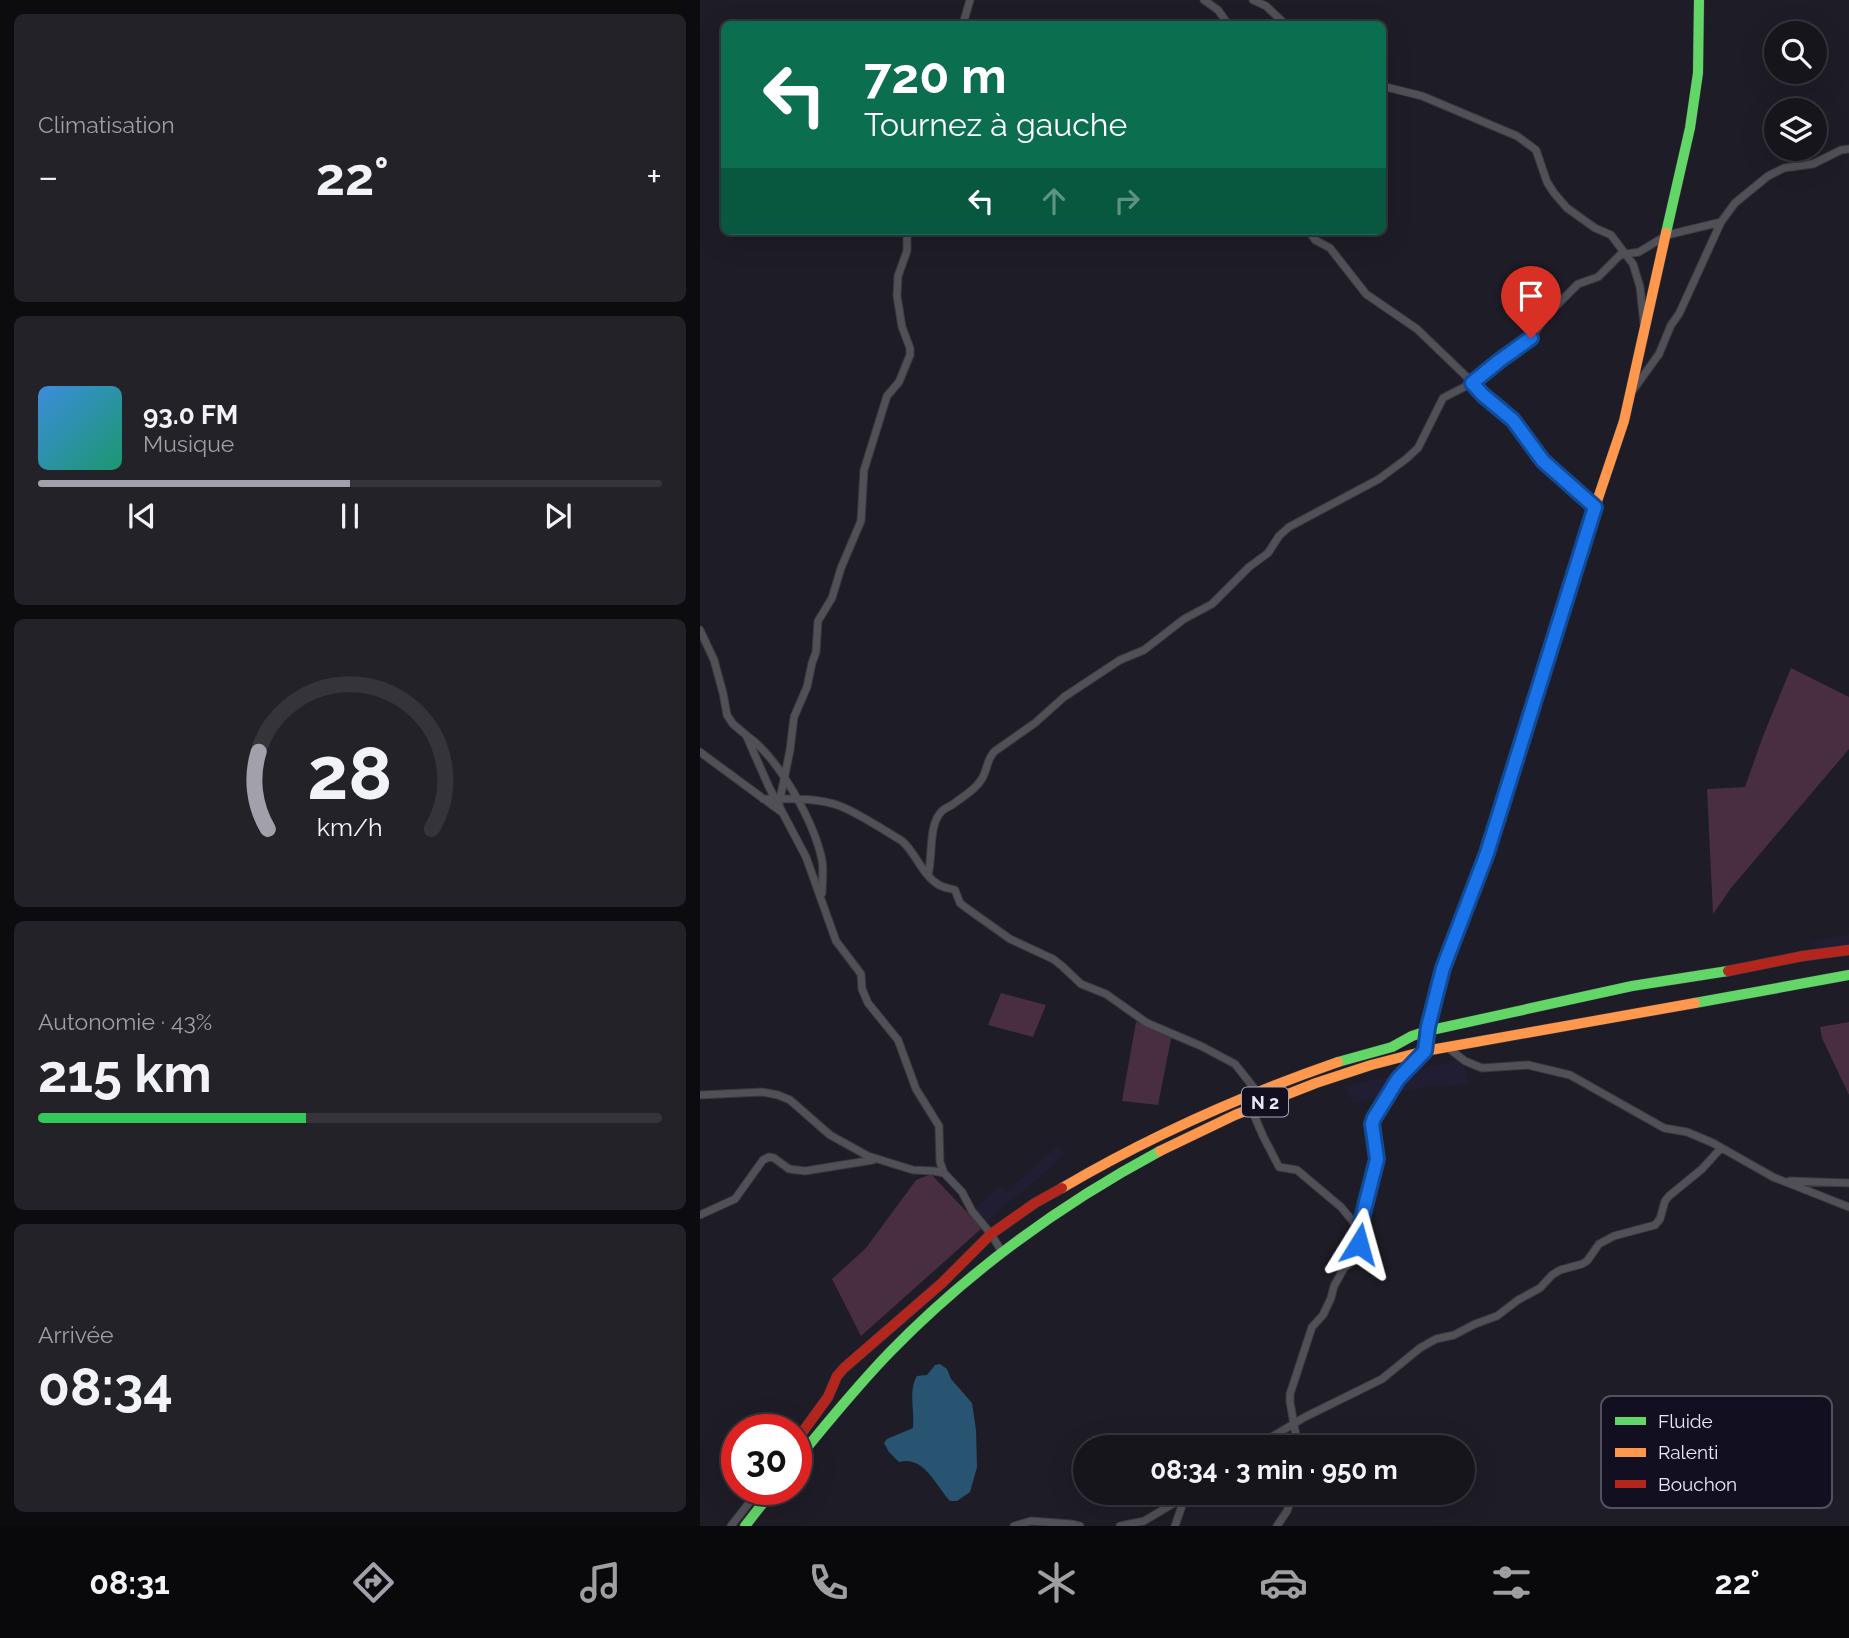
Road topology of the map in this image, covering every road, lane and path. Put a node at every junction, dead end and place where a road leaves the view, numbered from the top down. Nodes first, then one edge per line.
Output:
1 (970, 0) edge
2 (1204, 0) edge
3 (1253, 0) edge
4 (1699, 0) edge
5 (964, 21) edge
6 (1226, 21) edge
7 (1281, 21) edge
8 (1386, 87) edge
9 (1849, 149) edge
10 (1721, 222) junction
11 (1667, 234) junction
12 (907, 235) edge
13 (1312, 235) edge
14 (1626, 254) junction
15 (1645, 332) junction
16 (1472, 383) junction
17 (1632, 390) junction
18 (1595, 507) junction
19 (700, 630) edge
20 (746, 736) junction
21 (700, 752) edge
22 (785, 778) junction
23 (763, 799) junction
24 (796, 799) junction
25 (778, 801) junction
26 (783, 813) junction
27 (928, 875) junction
28 (822, 900) junction
29 (1849, 950) edge
30 (1849, 975) edge
31 (1427, 1031) junction
32 (1446, 1047) junction
33 (1425, 1051) junction
34 (1258, 1093) junction
35 (700, 1095) edge
36 (1251, 1108) junction
37 (1721, 1148) junction
38 (877, 1160) junction
39 (944, 1173) junction
40 (1783, 1181) junction
41 (1849, 1183) edge
42 (1849, 1207) edge
43 (700, 1215) edge
44 (991, 1234) junction
45 (1359, 1244) junction
46 (1002, 1252) junction
47 (812, 1419) edge
48 (1295, 1424) junction
49 (1276, 1435) edge
50 (1296, 1435) edge
51 (812, 1442) edge
52 (747, 1505) edge
53 (761, 1505) edge
54 (1171, 1505) edge
55 (1184, 1505) edge
56 (1289, 1505) edge
57 (731, 1526) edge
58 (745, 1526) edge
59 (1014, 1526) edge
60 (1080, 1526) edge
61 (1121, 1526) edge
62 (1175, 1526) edge
63 (1277, 1526) edge

1 - 5 street
2 - 6 street
3 - 7 street
4 - 11 street
8 - 14 street
9 - 10 street
10 - 11 street
10 - 17 street
11 - 14 street
11 - 15 street
12 - 22 street
13 - 16 street
14 - 15 street
14 - 16 street
15 - 17 street
16 - 18 street
16 - 27 street
17 - 18 street
18 - 31 street
19 - 20 street
20 - 22 street
20 - 25 street
21 - 23 street
22 - 24 street
22 - 25 street
23 - 25 street
23 - 26 street
24 - 25 street
24 - 27 street
24 - 28 street
25 - 26 street
26 - 28 street
27 - 34 street
28 - 39 street
29 - 31 street
30 - 32 street, N 2
31 - 33 street
31 - 34 street
32 - 33 street, N 2
32 - 37 street
33 - 36 street, N 2
33 - 45 street
34 - 44 street
35 - 38 street
36 - 45 street
36 - 46 street, N 2
37 - 40 street
37 - 48 street
38 - 39 street
38 - 43 street
39 - 44 street
40 - 41 street
40 - 42 street
44 - 46 street
44 - 47 street
45 - 48 street
46 - 51 street, N 2
48 - 49 street
48 - 50 street
52 - 57 street
53 - 58 street
54 - 61 street
55 - 62 street
56 - 63 street
59 - 60 street

